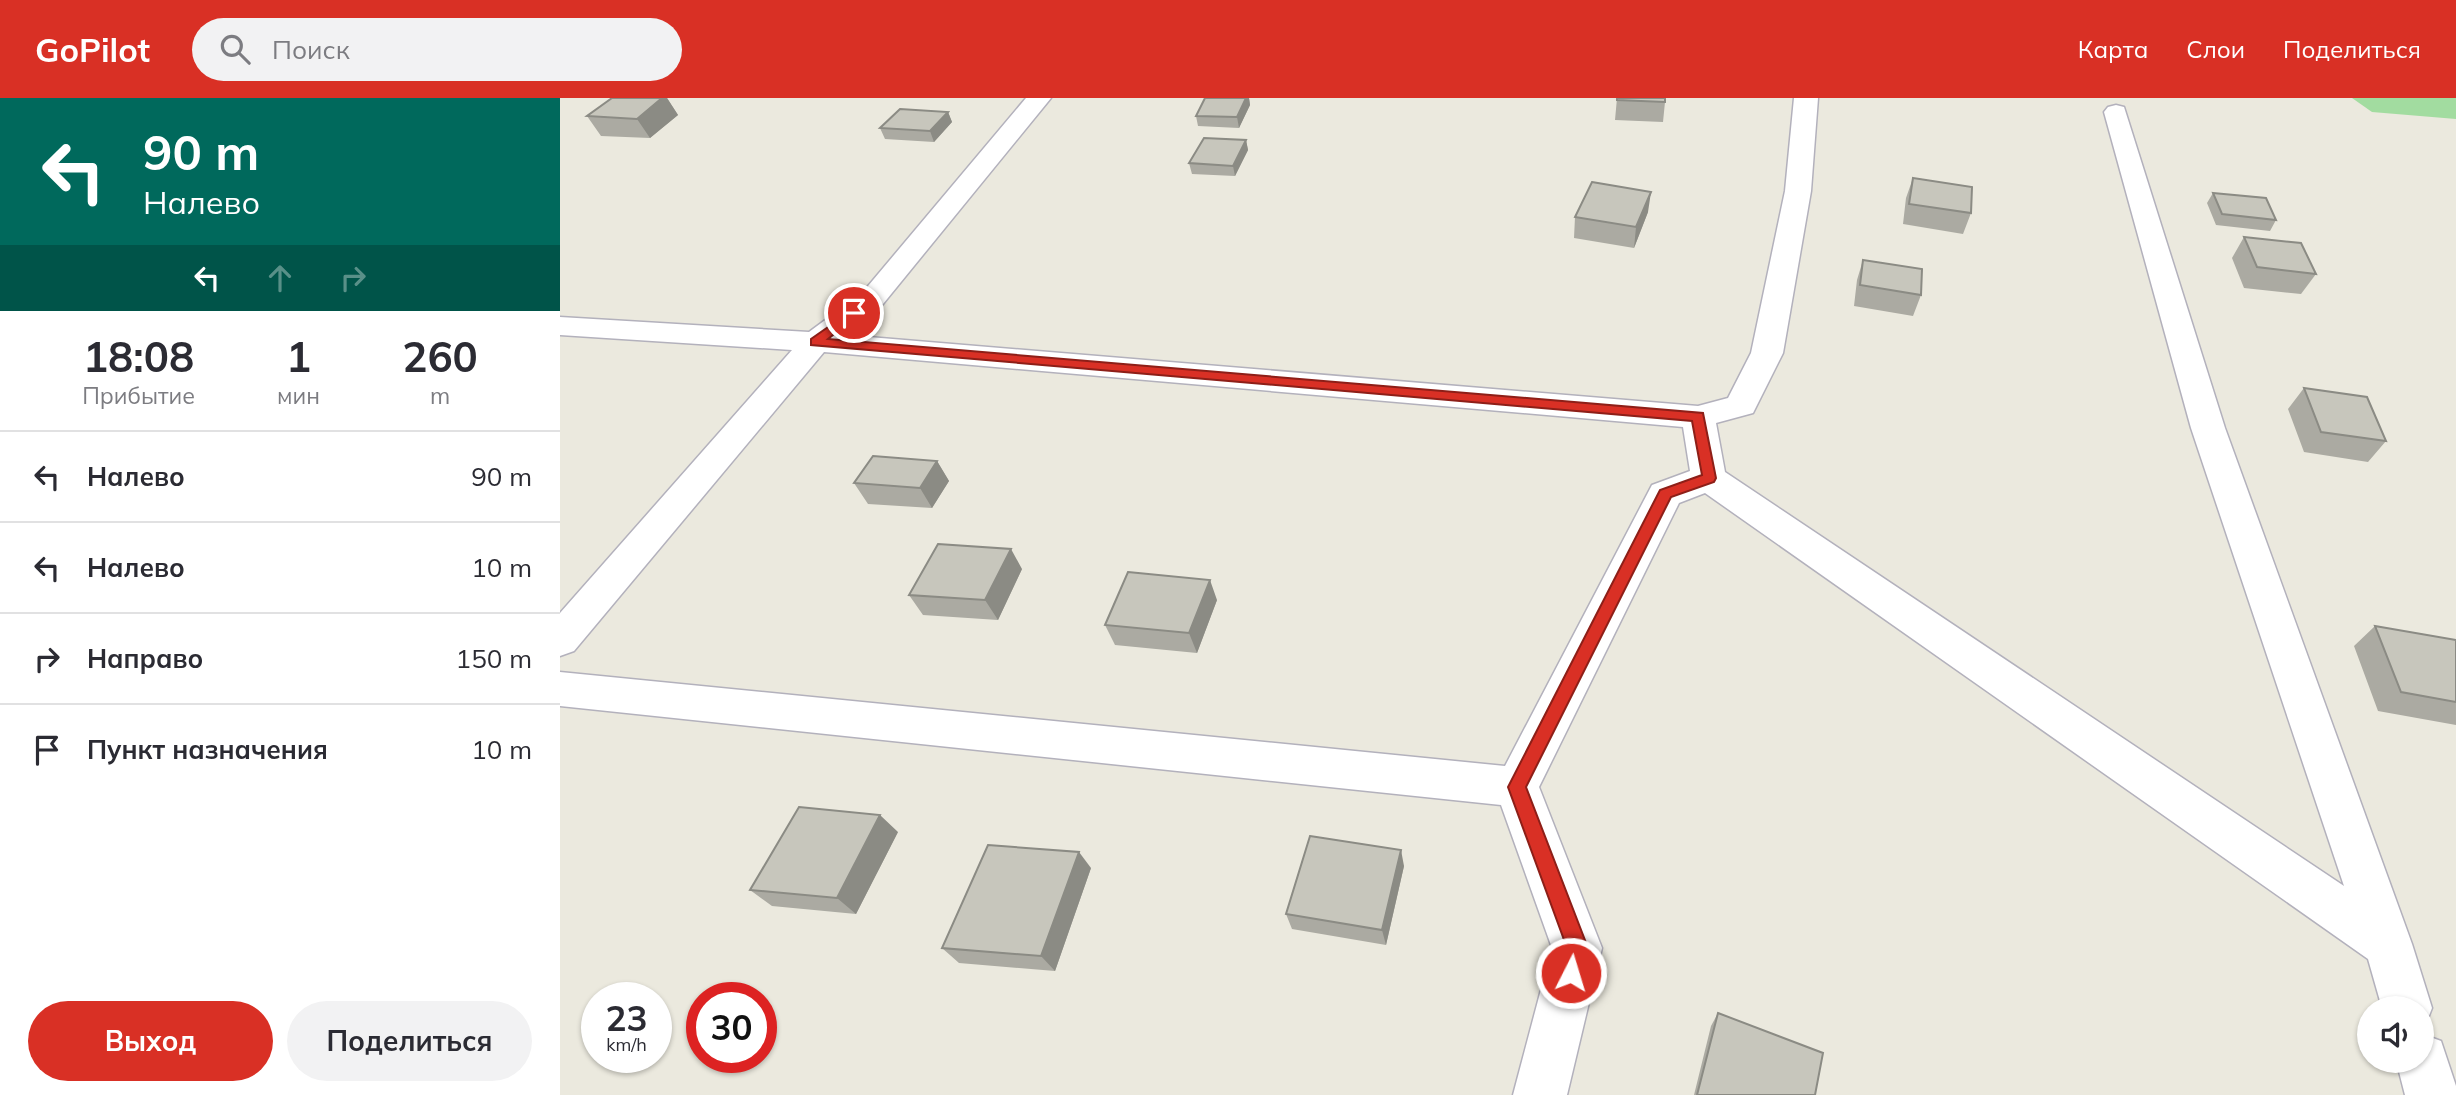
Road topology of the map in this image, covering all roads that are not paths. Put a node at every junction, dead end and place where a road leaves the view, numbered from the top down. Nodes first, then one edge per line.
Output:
1 (1039, 98) edge
2 (1805, 98) edge
3 (2116, 112) dead end
4 (560, 326) edge
5 (816, 342) junction
6 (1698, 416) junction
7 (1709, 478) junction
8 (560, 640) edge
9 (560, 689) edge
10 (1517, 787) junction
11 (2388, 944) junction
12 (2403, 996) edge
13 (2426, 1073) edge
14 (1539, 1095) edge
15 (2432, 1095) edge

1 - 5 street
2 - 6 street
3 - 11 street
4 - 5 street
5 - 6 street
5 - 8 street
6 - 7 street
7 - 10 street
7 - 11 street
9 - 10 street
10 - 14 street
11 - 12 street
13 - 15 street

